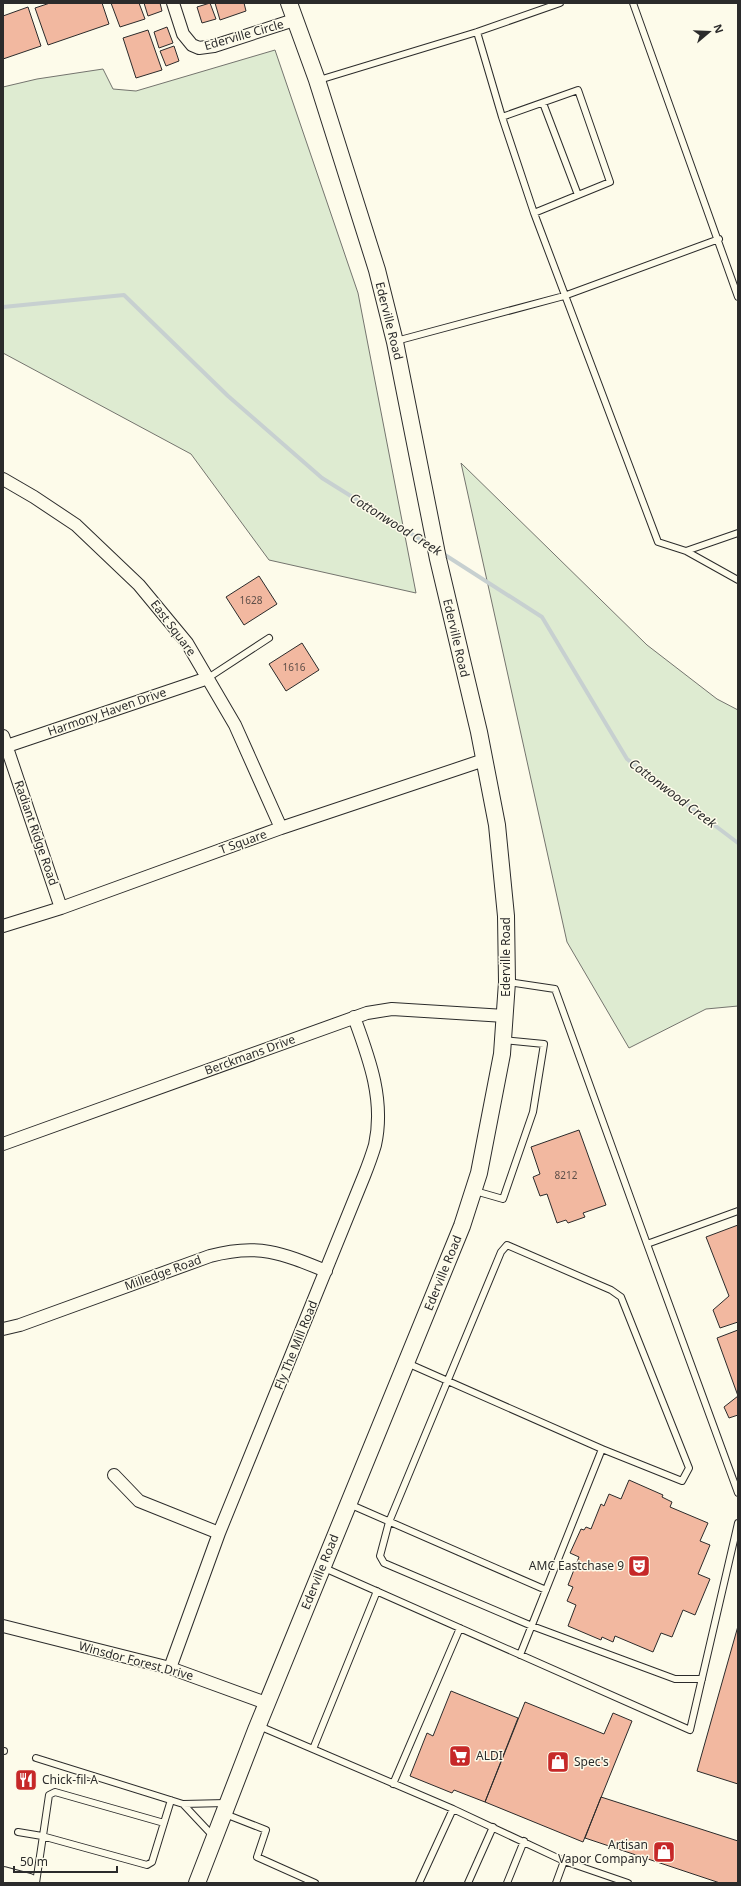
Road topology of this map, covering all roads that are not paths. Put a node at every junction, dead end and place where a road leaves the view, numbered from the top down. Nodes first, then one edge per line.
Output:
1 (173, 3) edge
2 (289, 3) edge
3 (560, 3) edge
4 (633, 3) edge
5 (294, 20) junction
6 (477, 32) junction
7 (317, 80) junction
8 (543, 103) junction
9 (502, 117) junction
10 (578, 195) junction
11 (534, 213) junction
12 (718, 239) junction
13 (564, 296) junction
14 (738, 296) edge
15 (395, 342) junction
16 (3, 479) edge
17 (738, 533) edge
18 (686, 552) junction
19 (738, 580) edge
20 (269, 638) dead end
21 (208, 678) junction
22 (5, 741) edge
23 (484, 760) junction
24 (281, 828) junction
25 (62, 908) junction
26 (3, 926) edge
27 (507, 982) junction
28 (505, 1016) junction
29 (354, 1017) junction
30 (503, 1040) junction
31 (3, 1144) edge
32 (473, 1190) junction
33 (738, 1211) edge
34 (647, 1244) junction
35 (326, 1271) junction
36 (3, 1329) edge
37 (406, 1362) junction
38 (448, 1382) junction
39 (602, 1449) junction
40 (114, 1475) dead end
41 (738, 1493) edge
42 (348, 1504) junction
43 (390, 1522) junction
44 (738, 1523) edge
45 (219, 1532) junction
46 (736, 1541) edge
47 (322, 1567) junction
48 (546, 1590) junction
49 (377, 1591) junction
50 (3, 1626) edge
51 (532, 1626) junction
52 (460, 1628) junction
53 (520, 1655) junction
54 (170, 1668) junction
55 (702, 1679) junction
56 (266, 1704) junction
57 (258, 1725) junction
58 (313, 1749) junction
59 (36, 1758) dead end
60 (394, 1784) junction
61 (171, 1800) junction
62 (183, 1804) junction
63 (226, 1808) junction
64 (453, 1809) junction
65 (164, 1823) junction
66 (493, 1827) junction
67 (18, 1832) dead end
68 (42, 1836) junction
69 (214, 1838) junction
70 (524, 1841) junction
71 (564, 1860) junction
72 (3, 1876) edge
73 (29, 1883) edge
74 (36, 1883) edge
75 (197, 1883) edge
76 (315, 1883) edge
77 (419, 1883) edge
78 (468, 1883) edge
79 (507, 1883) edge
80 (556, 1883) edge
81 (628, 1883) edge

1 - 5 street, Ederville Circle
2 - 5 street, Ederville Road
3 - 6 lane
4 - 12 lane
5 - 7 street, Ederville Road
6 - 7 lane
6 - 9 lane
7 - 15 street, Ederville Road
8 - 9 lane
8 - 10 lane
8 - 10 lane
9 - 11 lane
10 - 11 lane
11 - 13 lane
12 - 13 lane
12 - 14 lane
13 - 15 lane
13 - 18 lane
15 - 23 street, Ederville Road
16 - 21 street, East Square
17 - 18 lane
18 - 19 lane
20 - 21 lane
21 - 22 street, Harmony Haven Drive
21 - 24 street, East Square
22 - 25 street, Radiant Ridge Road
23 - 24 street, T Square
23 - 27 street, Ederville Road
24 - 25 street, T Square
25 - 26 street, T Square
27 - 28 street, Ederville Road
27 - 34 lane
28 - 29 street, Berckmans Drive
28 - 30 street, Ederville Road
29 - 31 street, Berckmans Drive
29 - 35 street, Fly The Mill Road
30 - 32 street, Ederville Road
30 - 32 lane
32 - 37 street, Ederville Road
33 - 34 lane
34 - 41 lane
35 - 36 street, Milledge Road
35 - 45 street, Fly The Mill Road
37 - 38 lane
37 - 42 street, Ederville Road
38 - 39 lane
38 - 39 lane
38 - 43 lane
39 - 48 lane
40 - 45 street
42 - 43 lane
42 - 47 street, Ederville Road
43 - 48 lane
43 - 51 lane
44 - 46 lane
45 - 54 street, Fly The Mill Road
46 - 55 lane
47 - 49 lane
47 - 56 street, Ederville Road
48 - 51 lane
49 - 52 lane
49 - 58 lane
50 - 54 street, Winsdor Forest Drive
51 - 53 lane
51 - 55 lane
52 - 53 lane
52 - 60 lane
53 - 55 lane
54 - 56 street, Winsdor Forest Drive
56 - 57 street, Ederville Road
57 - 58 lane
57 - 63 street, Ederville Road
58 - 60 lane
59 - 61 lane
60 - 64 lane
61 - 62 lane
61 - 65 lane
62 - 63 lane
62 - 69 lane
63 - 69 street, Ederville Road
63 - 76 lane
64 - 66 lane
64 - 77 lane
65 - 68 lane
65 - 68 lane
66 - 70 lane
66 - 78 lane
67 - 68 lane
68 - 74 lane
69 - 75 street, Ederville Road
70 - 71 lane
70 - 79 lane
71 - 80 lane
71 - 81 lane
72 - 73 main road

